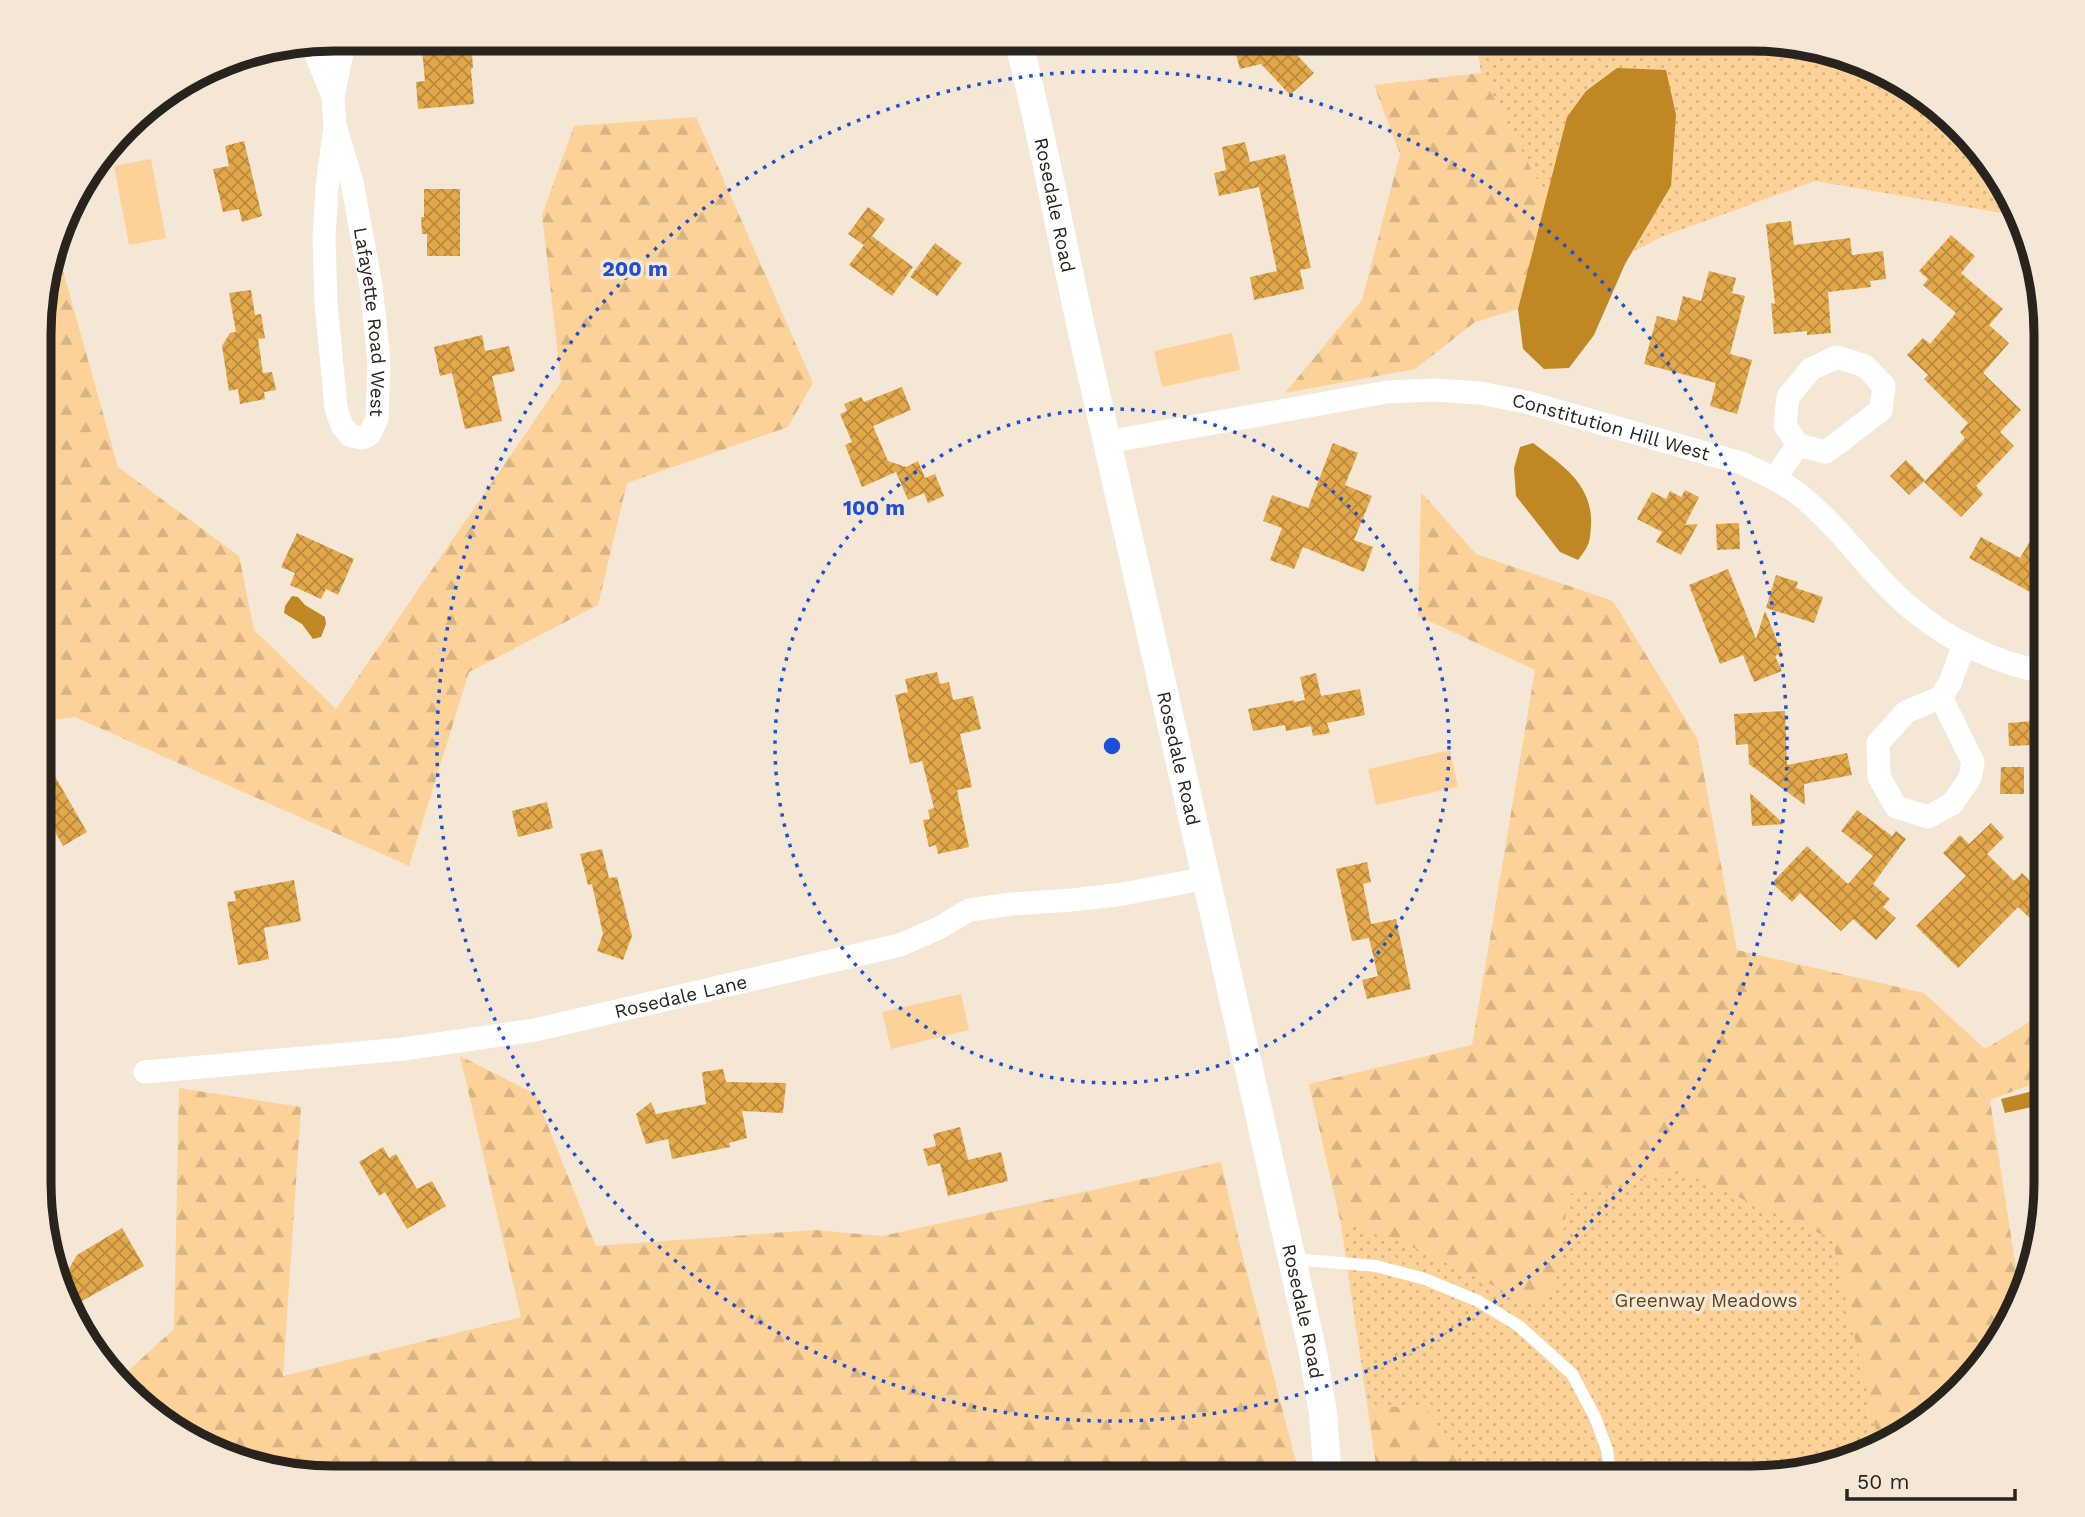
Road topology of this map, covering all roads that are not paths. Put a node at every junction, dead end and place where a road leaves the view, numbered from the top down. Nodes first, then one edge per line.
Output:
1 (314, 51) edge
2 (342, 51) edge
3 (1021, 51) edge
4 (333, 96) junction
5 (335, 126) junction
6 (1107, 442) junction
7 (1798, 445) junction
8 (1775, 478) junction
9 (1964, 644) junction
10 (2034, 670) edge
11 (1941, 697) junction
12 (1207, 878) junction
13 (145, 1072) dead end
14 (1293, 1259) junction
15 (1327, 1466) edge
16 (1609, 1466) edge

1 - 4 street, Lafayette Road West
2 - 4 street, Lafayette Road West
3 - 6 street, Rosedale Road
4 - 5 street, Lafayette Road West
5 - 5 street, Lafayette Road West
6 - 8 street, Constitution Hill West
6 - 12 street, Rosedale Road
7 - 7 street
7 - 8 street
8 - 9 street, Constitution Hill West
9 - 10 street, Constitution Hill West
9 - 11 street
11 - 11 street
12 - 13 street, Rosedale Lane
12 - 14 street, Rosedale Road
14 - 15 street, Rosedale Road
14 - 16 lane

